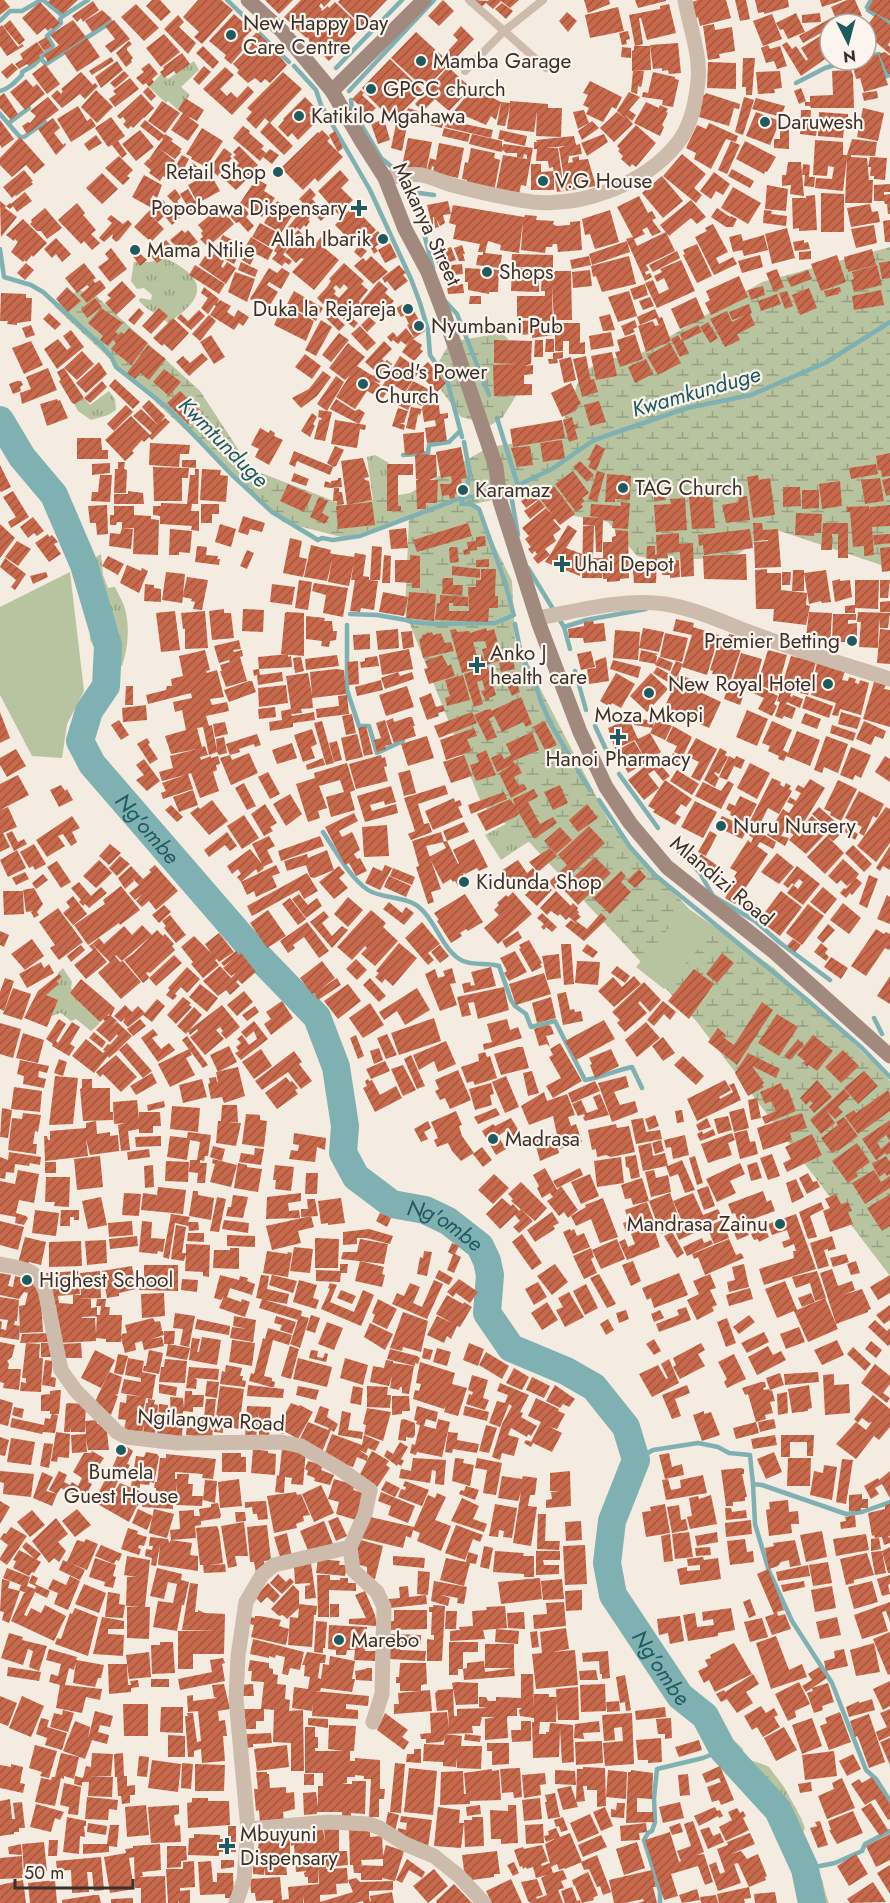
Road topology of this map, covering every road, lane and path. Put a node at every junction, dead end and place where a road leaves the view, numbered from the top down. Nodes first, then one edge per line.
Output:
1 (248, 0) edge
2 (469, 0) edge
3 (543, 0) edge
4 (685, 0) edge
5 (421, 1) edge
6 (504, 31) junction
7 (546, 68) dead end
8 (465, 71) dead end
9 (332, 91) junction
10 (385, 178) junction
11 (500, 501) joint
12 (538, 618) junction
13 (890, 679) edge
14 (890, 1056) edge
15 (0, 1264) edge
16 (350, 1546) junction
17 (373, 1722) dead end
18 (248, 1829) junction
19 (236, 1903) edge
20 (484, 1903) edge

1 - 9 street, Makanya Street
2 - 6 lane
3 - 6 lane
4 - 10 street
5 - 9 street
6 - 7 lane
6 - 8 lane
9 - 10 street, Makanya Street
10 - 11 street, Makanya Street
11 - 12 street, Mlandizi Road
12 - 13 street
12 - 14 street, Mlandizi Road
15 - 16 street, Ngilangwa Road
16 - 17 street
16 - 18 street
18 - 19 street
18 - 20 street

